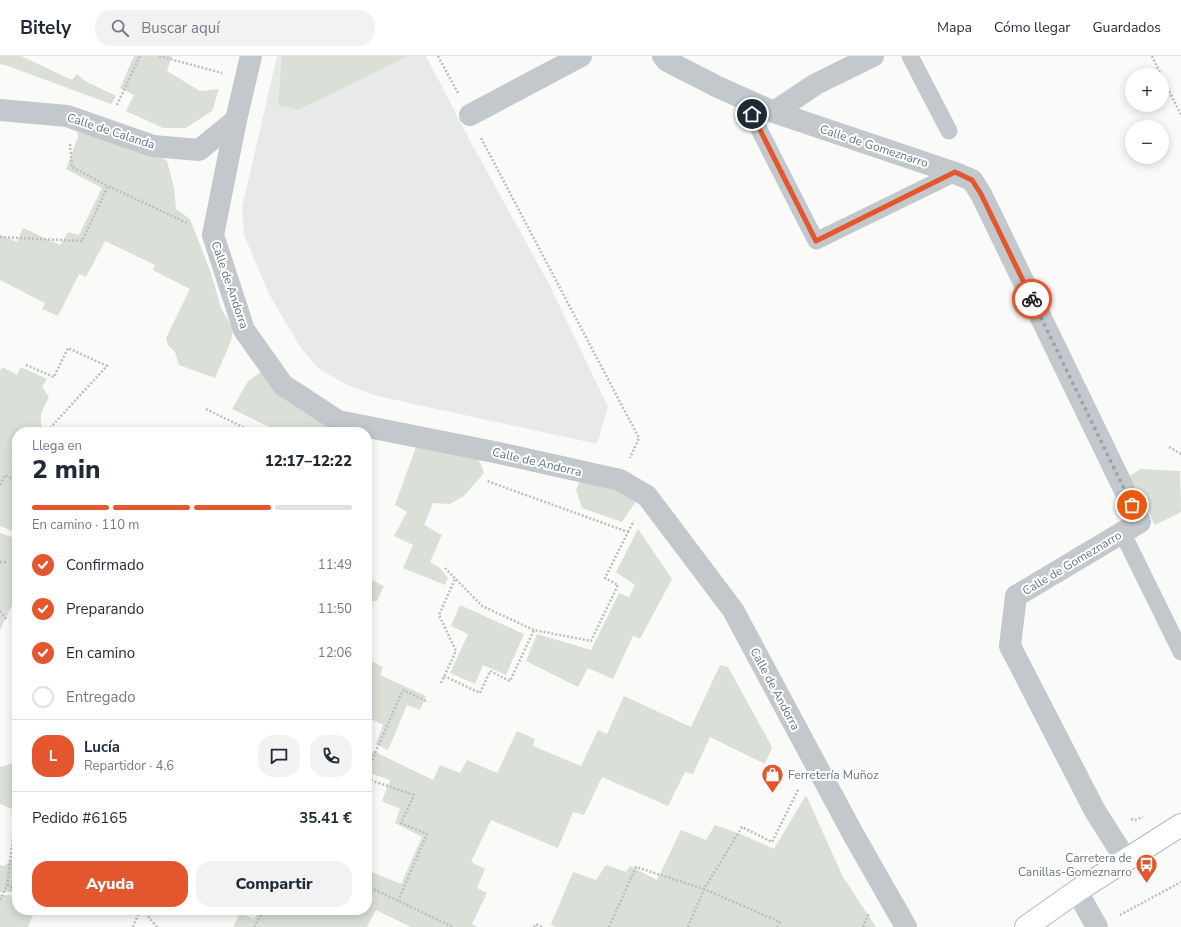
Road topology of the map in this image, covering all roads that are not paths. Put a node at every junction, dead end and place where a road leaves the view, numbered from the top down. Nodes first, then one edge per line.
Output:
1 (251, 56) edge
2 (581, 56) edge
3 (663, 56) edge
4 (873, 56) edge
5 (910, 56) edge
6 (845, 62) edge
7 (744, 100) junction
8 (0, 110) edge
9 (774, 112) junction
10 (470, 115) road end
11 (236, 120) junction
12 (949, 131) dead end
13 (955, 172) junction
14 (1122, 532) junction
15 (1181, 652) edge
16 (1181, 826) edge
17 (1126, 860) junction
18 (1077, 891) junction
19 (906, 927) edge
20 (1026, 927) edge
21 (1097, 927) edge

1 - 11 street, Calle de Andorra
2 - 10 street
3 - 7 street, Calle de Gomeznarro
4 - 6 street
5 - 12 lane
6 - 9 street
7 - 9 street, Calle de Gomeznarro
7 - 13 lane
8 - 11 street, Calle de Calanda
9 - 13 street, Calle de Gomeznarro
11 - 19 street, Calle de Andorra
13 - 14 street, Calle de Gomeznarro
14 - 15 lane
14 - 17 street, Calle de Gomeznarro
16 - 17 street
17 - 18 street
18 - 20 street
18 - 21 street

